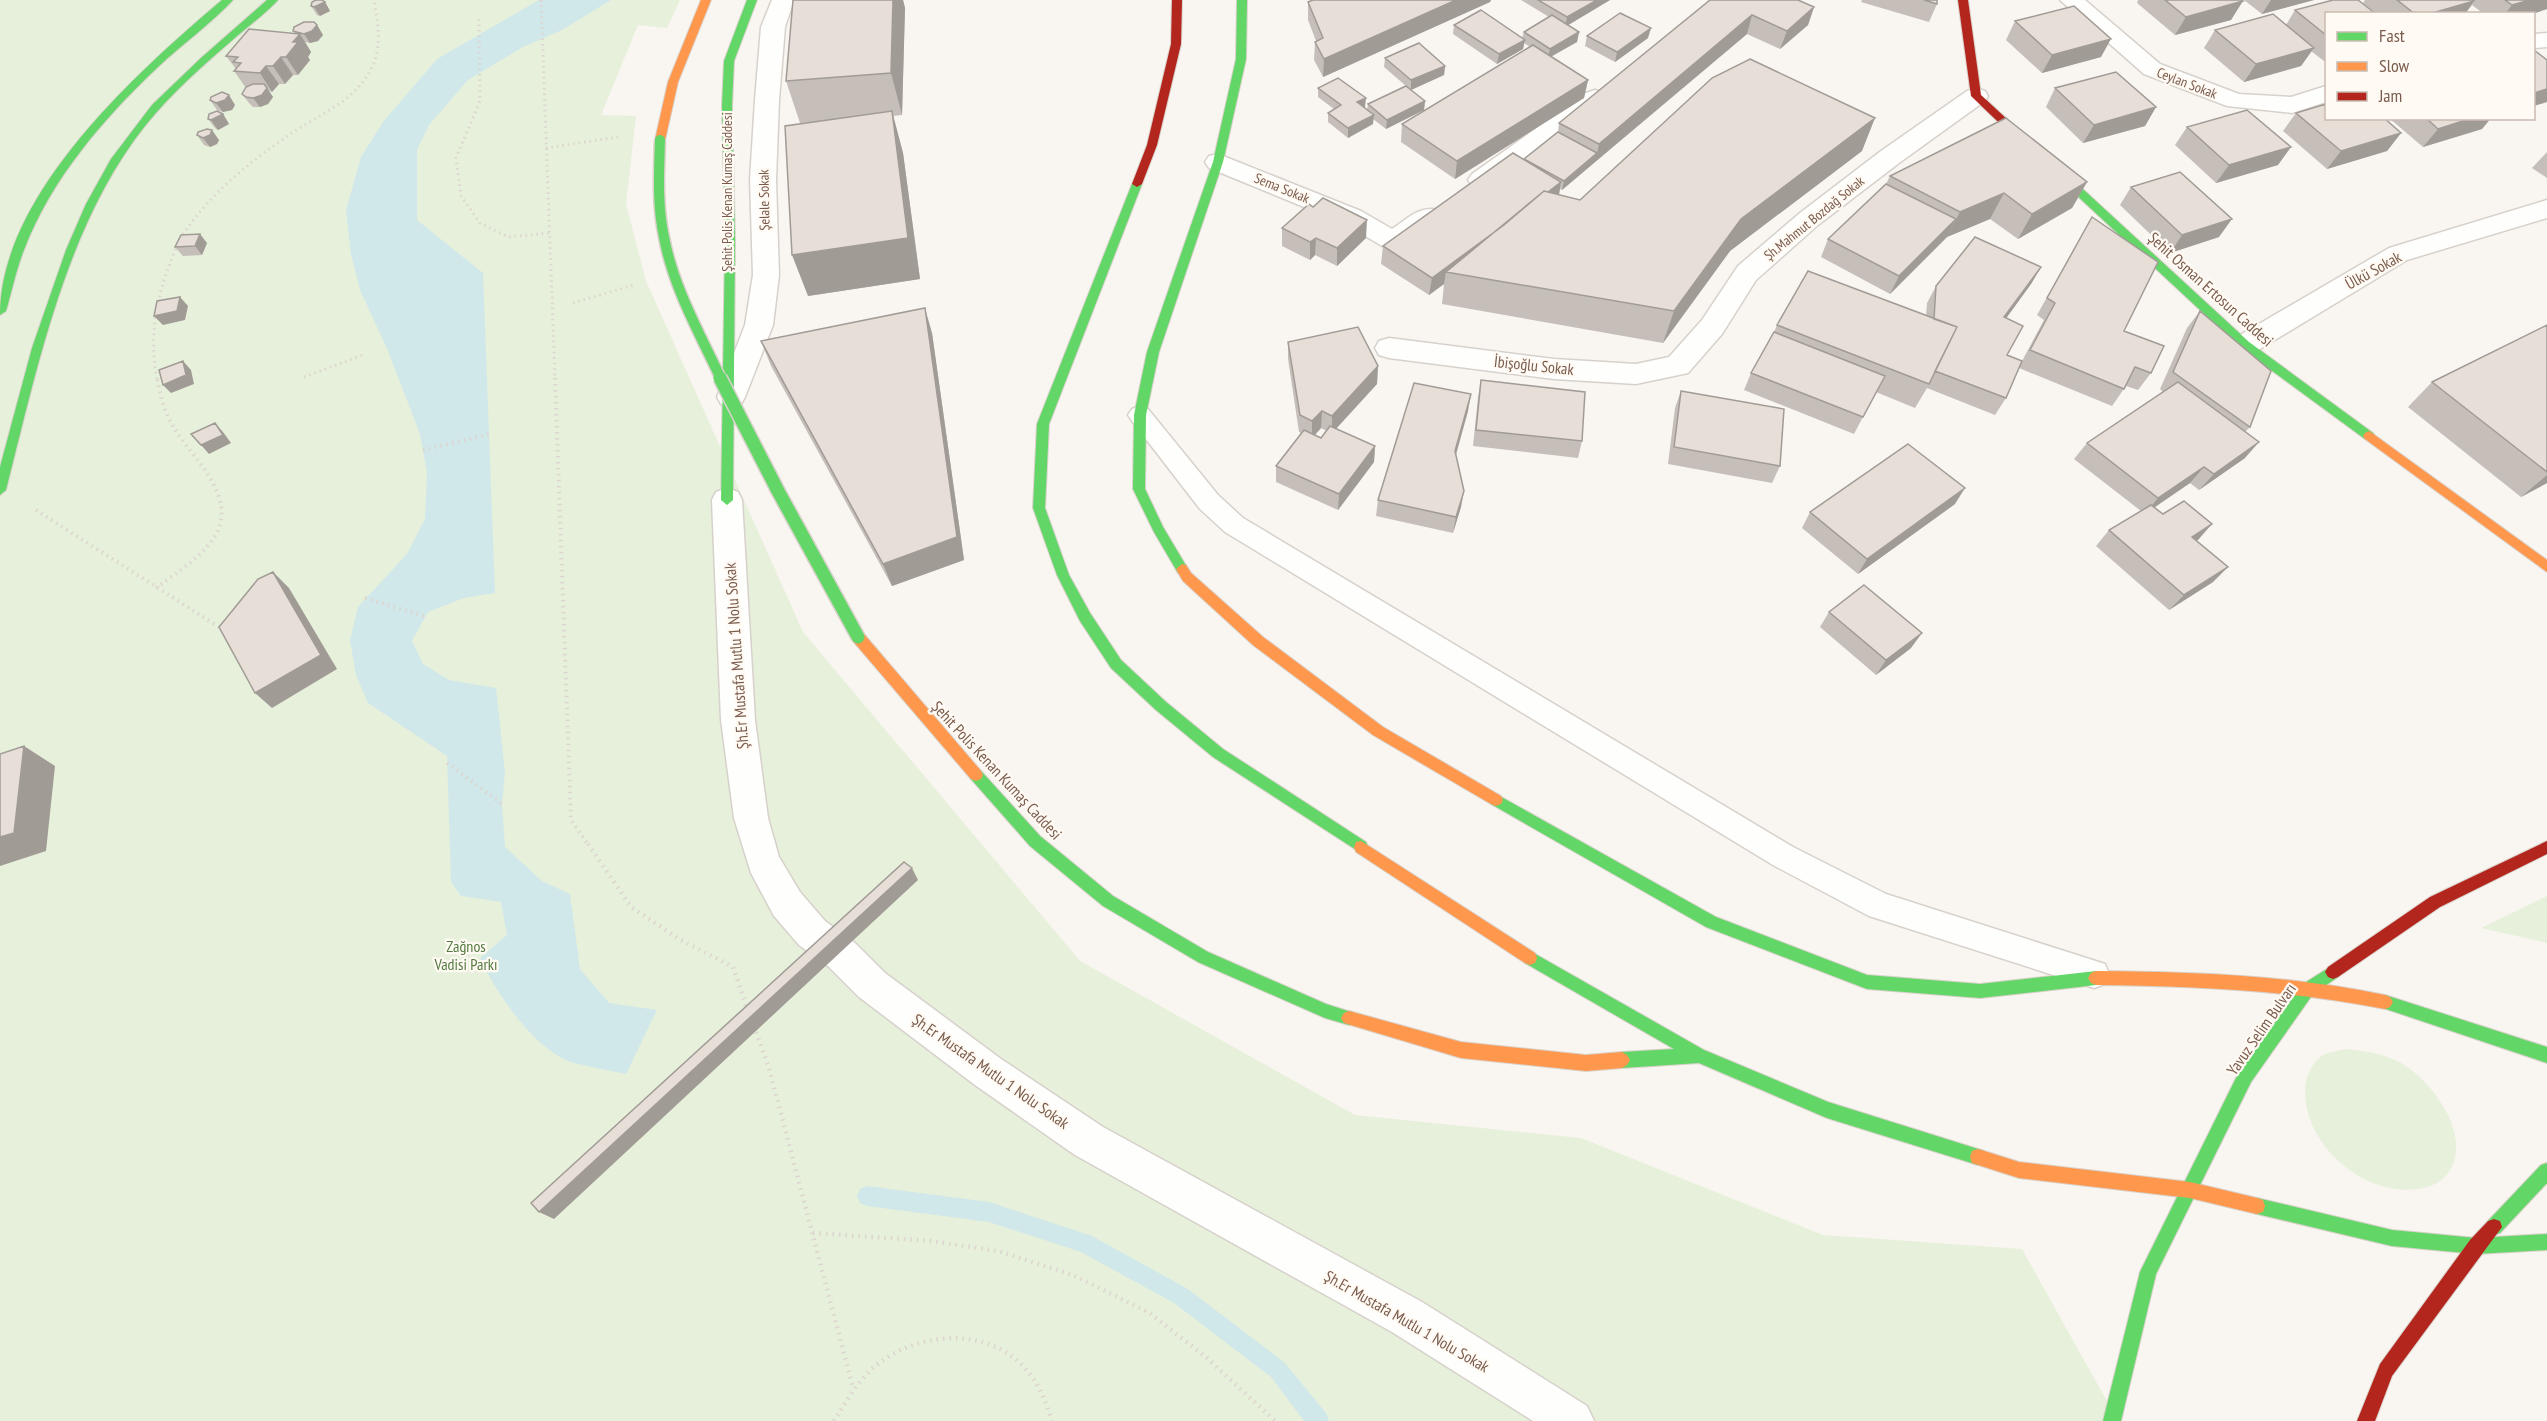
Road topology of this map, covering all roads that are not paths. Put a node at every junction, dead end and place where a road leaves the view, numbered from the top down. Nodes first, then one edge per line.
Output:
1 (228, 0) edge
2 (273, 0) edge
3 (706, 0) edge
4 (752, 0) edge
5 (783, 0) edge
6 (1178, 0) edge
7 (1242, 0) edge
8 (1963, 0) edge
9 (2071, 0) edge
10 (1612, 85) edge
11 (2325, 94) edge
12 (1976, 96) junction
13 (1218, 162) junction
14 (2547, 209) edge
15 (0, 311) edge
16 (2245, 345) junction
17 (1389, 348) dead end
18 (1678, 366) joint
19 (731, 397) junction
20 (1140, 415) junction
21 (0, 489) edge
22 (727, 500) joint
23 (2547, 567) edge
24 (2547, 847) edge
25 (2101, 976) junction
26 (2308, 989) junction
27 (1699, 1055) junction
28 (2547, 1055) edge
29 (2547, 1171) edge
30 (2190, 1190) junction
31 (2547, 1242) edge
32 (2476, 1246) junction
33 (1572, 1421) edge
34 (2112, 1421) edge
35 (2366, 1421) edge

1 - 15 main road
2 - 21 main road
3 - 19 main road, Şehit Polis Kenan Kumaş Caddesi, bridge
4 - 22 main road, Şehit Polis Kenan Kumaş Caddesi
5 - 19 street, Şelale Sokak
6 - 27 main road
7 - 13 main road
8 - 12 main road
9 - 11 street, Ceylan Sokak
10 - 13 street, Sema Sokak
12 - 16 main road, Şehit Osman Ertosun Caddesi
12 - 18 street, Şh.Mahmut Bozdağ Sokak
13 - 20 main road
14 - 16 street, Ülkü Sokak
16 - 23 main road, Şehit Osman Ertosun Caddesi
17 - 18 street, İbişoğlu Sokak
19 - 27 main road, Şehit Polis Kenan Kumaş Caddesi, bridge
20 - 25 lane
20 - 25 main road
22 - 33 street, Şh.Er Mustafa Mutlu 1 Nolu Sokak
24 - 26 main road, Yavuz Selim Bulvarı
25 - 26 main road
26 - 28 main road
26 - 30 main road, Yavuz Selim Bulvarı
27 - 30 main road
29 - 32 main road
30 - 32 main road
30 - 34 main road, Yavuz Selim Bulvarı
31 - 32 main road
32 - 35 main road

